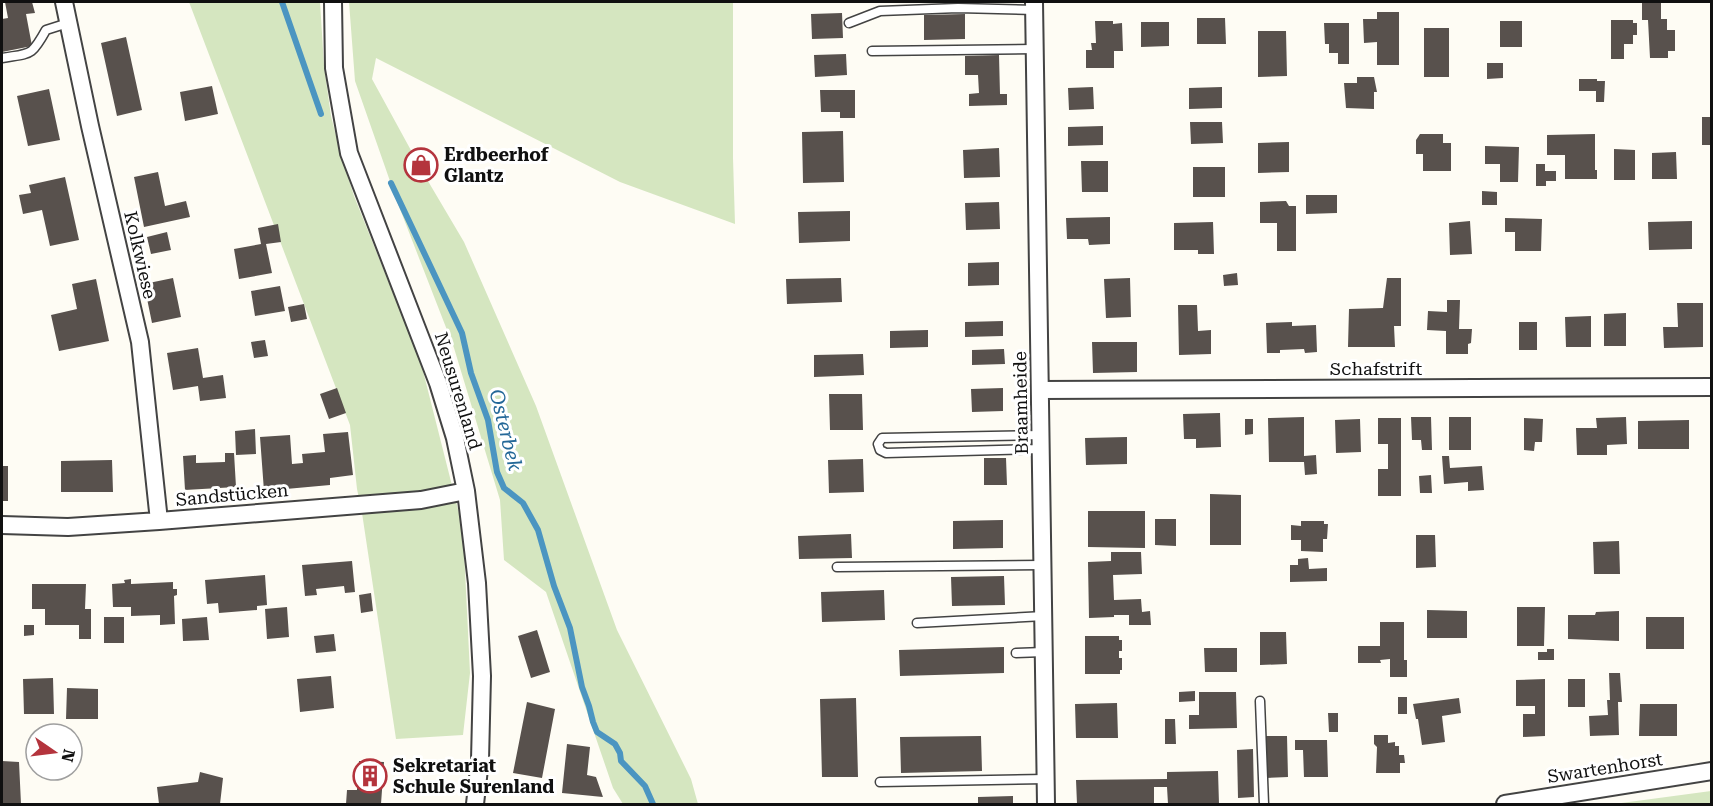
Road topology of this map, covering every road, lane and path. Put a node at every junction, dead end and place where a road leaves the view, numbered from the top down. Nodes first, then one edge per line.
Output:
1 (64, 2) edge
2 (333, 2) edge
3 (1035, 6) edge
4 (68, 23) junction
5 (849, 23) dead end
6 (1035, 49) junction
7 (872, 51) dead end
8 (2, 58) edge
9 (1712, 387) edge
10 (1040, 390) junction
11 (1041, 442) junction
12 (466, 491) junction
13 (159, 521) junction
14 (2, 525) edge
15 (1043, 565) junction
16 (837, 567) dead end
17 (1044, 616) junction
18 (917, 623) dead end
19 (1044, 652) junction
20 (1016, 653) dead end
21 (1260, 701) dead end
22 (1712, 771) edge
23 (1046, 779) junction
24 (880, 782) dead end
25 (474, 804) edge
26 (1047, 804) edge
27 (1264, 804) edge
28 (1505, 804) edge

1 - 4 street, Kolkwiese
2 - 12 street, Neusurenland
3 - 5 lane
3 - 6 street, Braamheide
4 - 8 lane
4 - 13 street, Kolkwiese
6 - 7 lane
6 - 10 street, Braamheide
9 - 10 street, Schafstrift
10 - 11 street, Braamheide
11 - 11 lane
11 - 15 street, Braamheide
12 - 13 street, Sandstücken
12 - 25 street, Neusurenland
13 - 14 street, Sandstücken
15 - 16 lane
15 - 17 street, Braamheide
17 - 18 lane
17 - 19 street, Braamheide
19 - 20 lane
19 - 23 street, Braamheide
21 - 27 lane
22 - 28 street, Swartenhorst
23 - 24 lane
23 - 26 street, Braamheide

